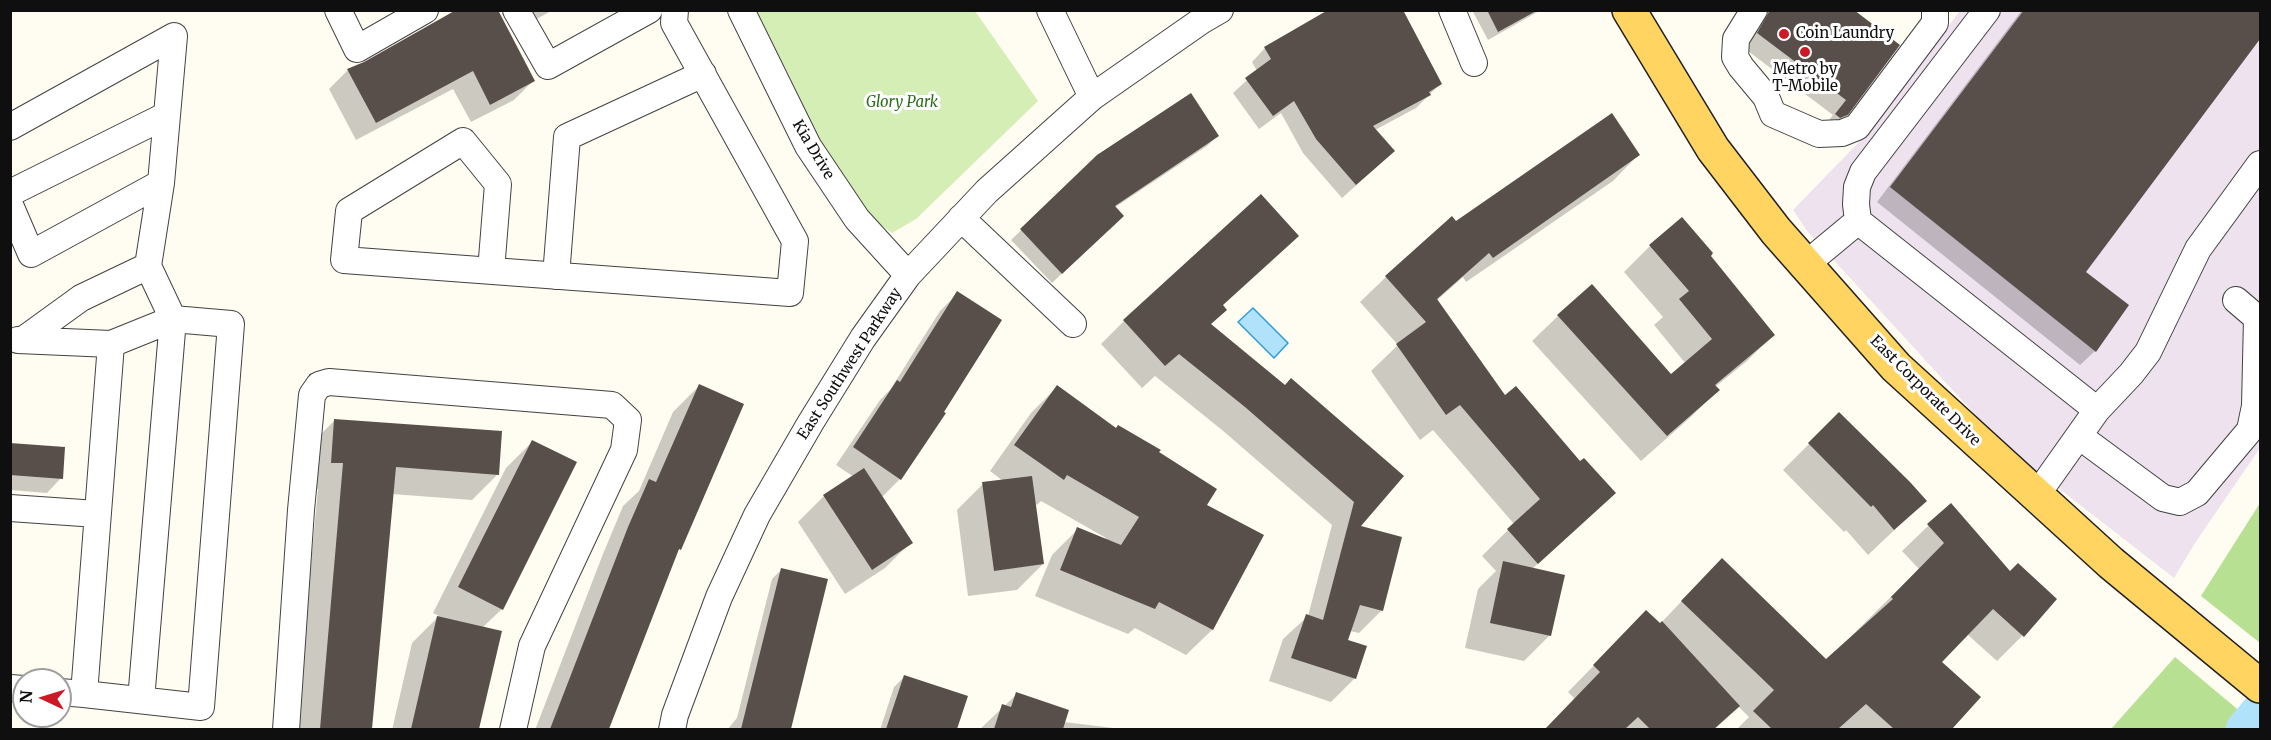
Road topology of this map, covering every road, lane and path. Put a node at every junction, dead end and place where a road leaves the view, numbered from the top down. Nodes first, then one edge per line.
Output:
1 (338, 10) edge
2 (425, 10) edge
3 (516, 10) edge
4 (649, 10) edge
5 (675, 10) edge
6 (741, 10) edge
7 (1050, 10) edge
8 (1220, 10) edge
9 (1452, 10) edge
10 (1629, 10) edge
11 (1754, 10) edge
12 (1935, 10) edge
13 (1987, 10) edge
14 (1474, 63) dead end
15 (703, 74) junction
16 (1092, 97) junction
17 (167, 115) junction
18 (10, 127) edge
19 (2260, 164) edge
20 (161, 183) junction
21 (10, 194) edge
22 (10, 205) edge
23 (962, 218) junction
24 (1857, 221) junction
25 (1805, 265) junction
26 (148, 266) junction
27 (491, 271) junction
28 (908, 275) junction
29 (556, 276) junction
30 (2236, 300) dead end
31 (173, 319) junction
32 (1073, 324) dead end
33 (17, 340) edge
34 (111, 344) junction
35 (2097, 410) junction
36 (2079, 436) junction
37 (2036, 496) junction
38 (10, 508) edge
39 (97, 514) junction
40 (2260, 686) edge
41 (72, 693) edge
42 (141, 700) junction
43 (286, 729) edge
44 (513, 729) edge
45 (672, 729) edge

1 - 2 street
3 - 4 street
5 - 15 street
6 - 28 street, Kia Drive
7 - 16 street
8 - 16 street, East Southwest Parkway
9 - 14 street
10 - 25 main road, East Corporate Drive
11 - 12 street
13 - 24 street
15 - 29 street
15 - 29 street
16 - 23 street, East Southwest Parkway
17 - 18 street
17 - 20 street
17 - 21 street
19 - 35 street
20 - 22 street
20 - 26 street
23 - 28 street, East Southwest Parkway
23 - 32 street
24 - 25 street
24 - 35 street
25 - 37 main road, East Corporate Drive
26 - 31 street
26 - 33 street
27 - 27 street
27 - 29 street
28 - 45 street, East Southwest Parkway
30 - 36 street
31 - 34 street
31 - 42 street
31 - 42 street
33 - 34 street
34 - 39 street
35 - 36 street
36 - 37 street
37 - 40 main road, East Corporate Drive
38 - 39 street
39 - 41 street
41 - 42 street
43 - 44 street

